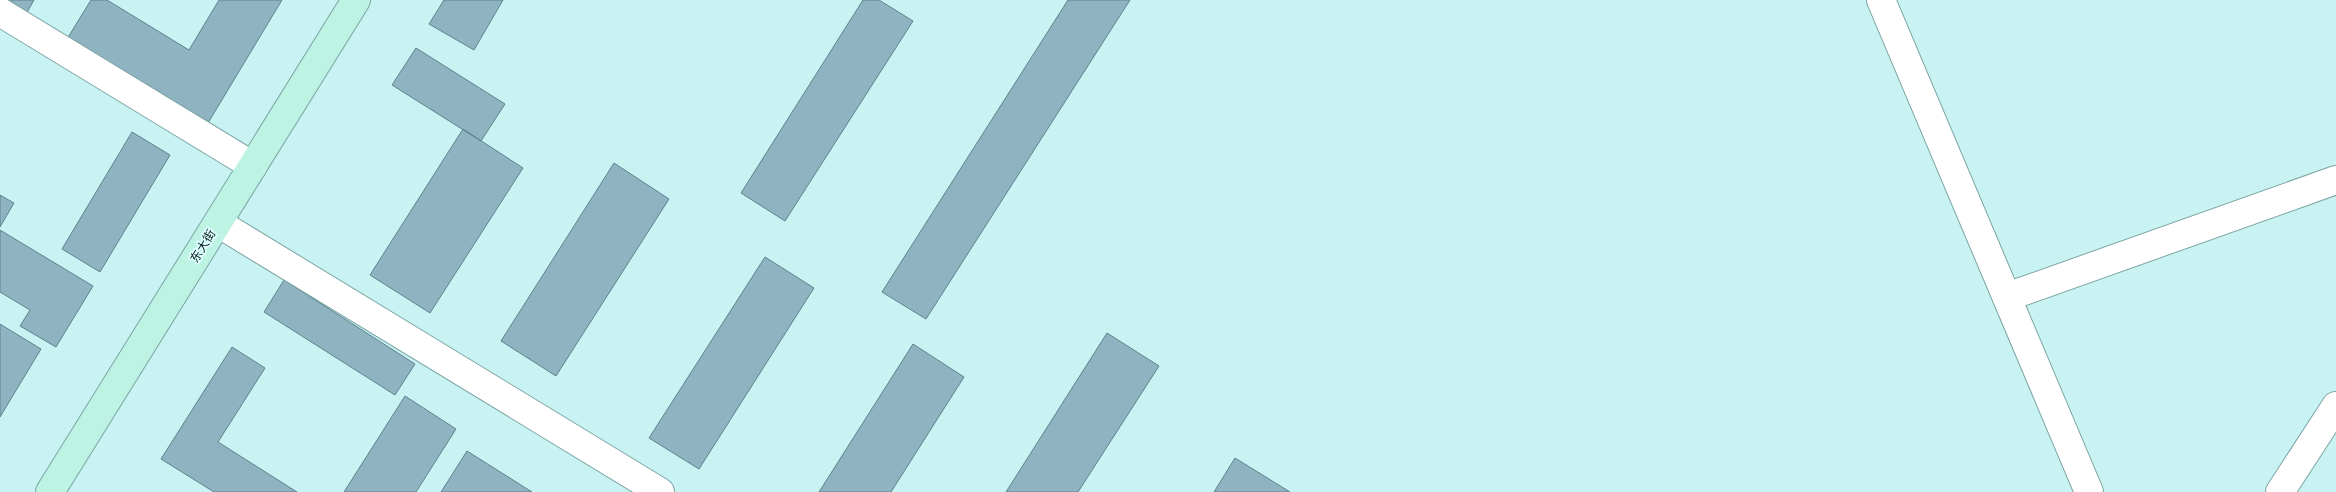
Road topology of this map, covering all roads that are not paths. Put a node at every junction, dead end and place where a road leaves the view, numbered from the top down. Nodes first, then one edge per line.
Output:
1 (356, 0) edge
2 (1881, 0) edge
3 (0, 12) edge
4 (252, 166) junction
5 (2336, 180) edge
6 (218, 223) junction
7 (2007, 297) junction
8 (2336, 406) edge
9 (50, 492) edge
10 (660, 492) edge
11 (2089, 492) edge
12 (2280, 492) edge

1 - 4 street, 东大街
2 - 7 street
3 - 4 street
4 - 6 street, 东大街
5 - 7 street
6 - 9 street, 东大街
6 - 10 street
7 - 11 street
8 - 12 street

